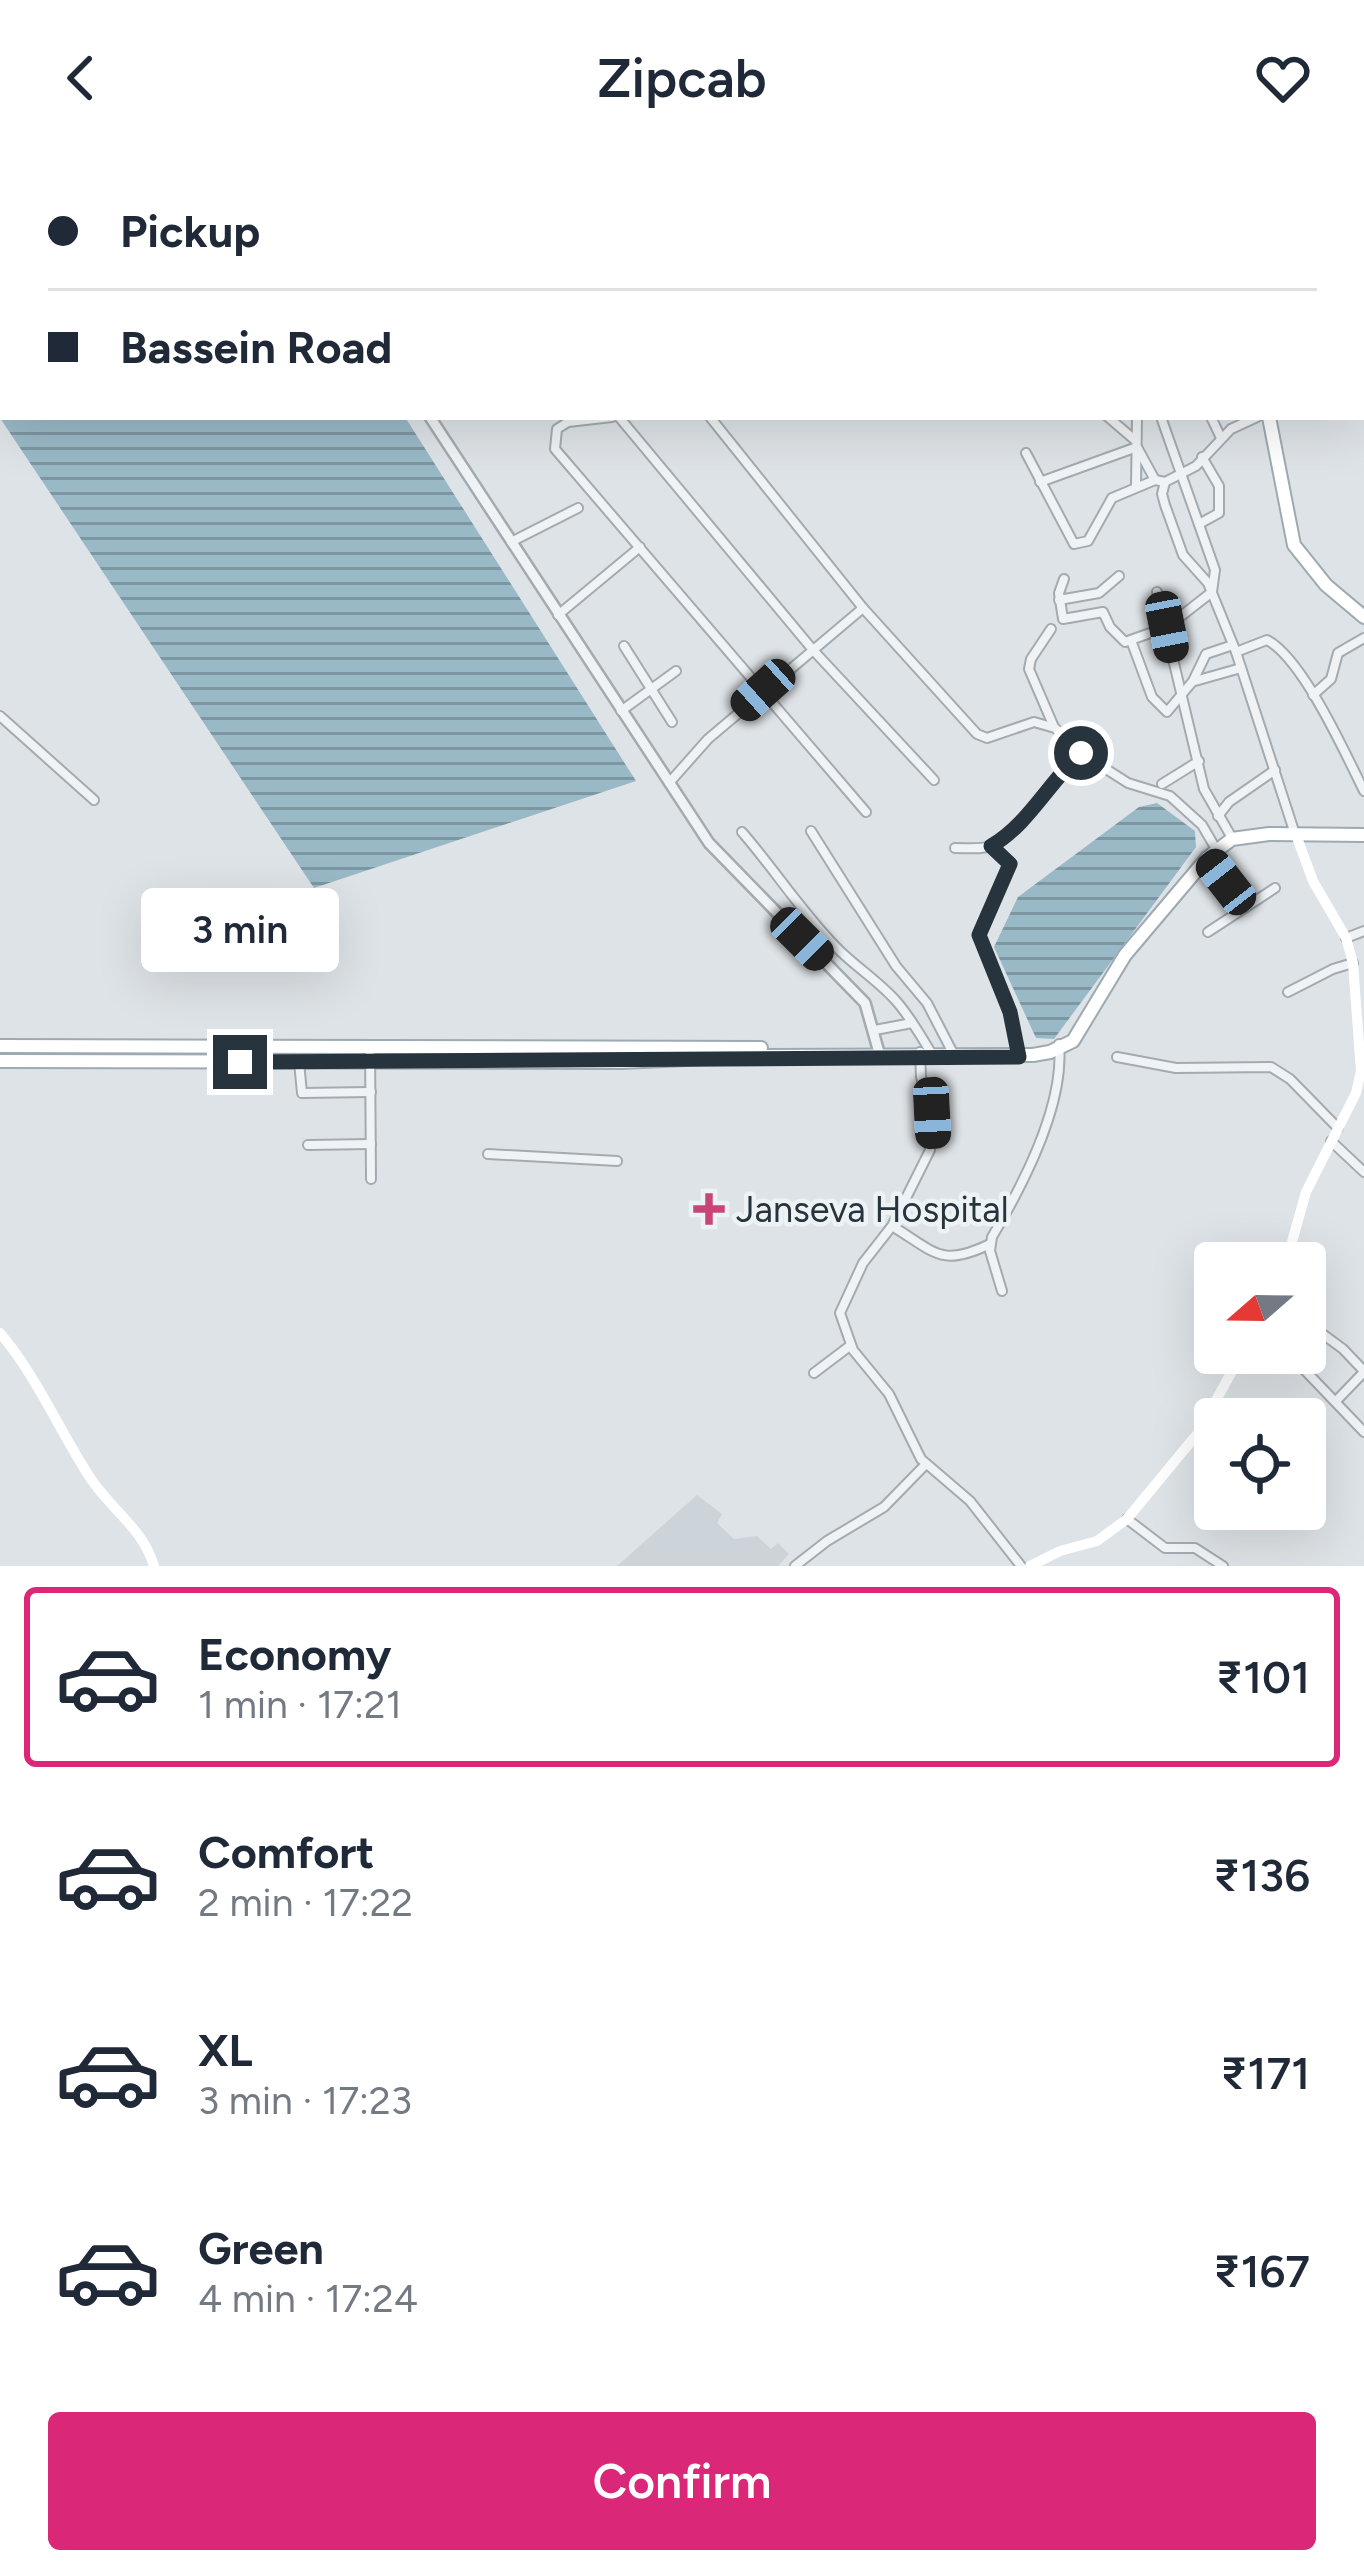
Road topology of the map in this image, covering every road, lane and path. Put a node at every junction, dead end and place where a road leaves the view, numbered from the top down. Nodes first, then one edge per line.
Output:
1 (432, 420) edge
2 (587, 420) edge
3 (618, 420) edge
4 (712, 420) edge
5 (1111, 420) edge
6 (1137, 420) edge
7 (1162, 420) edge
8 (1212, 420) edge
9 (1250, 420) edge
10 (1270, 420) edge
11 (1221, 438) junction
12 (1137, 444) junction
13 (1026, 453) dead end
14 (1202, 457) junction
15 (1181, 473) junction
16 (1160, 481) junction
17 (1040, 482) junction
18 (1136, 486) junction
19 (578, 508) dead end
20 (1199, 524) junction
21 (511, 542) junction
22 (640, 548) junction
23 (1119, 576) dead end
24 (1064, 579) dead end
25 (1157, 592) dead end
26 (1212, 592) junction
27 (1060, 600) junction
28 (863, 608) junction
29 (558, 615) junction
30 (1364, 617) edge
31 (1167, 627) junction
32 (1051, 629) dead end
33 (1364, 638) edge
34 (1132, 643) junction
35 (624, 646) dead end
36 (1234, 648) junction
37 (813, 650) junction
38 (1241, 668) junction
39 (676, 671) dead end
40 (1193, 681) junction
41 (652, 689) junction
42 (763, 690) junction
43 (1313, 695) junction
44 (1181, 697) junction
45 (621, 711) junction
46 (0, 716) edge
47 (672, 722) dead end
48 (1055, 728) junction
49 (1081, 753) junction
50 (1198, 761) junction
51 (1275, 770) junction
52 (934, 780) dead end
53 (669, 783) junction
54 (1162, 784) dead end
55 (1364, 791) edge
56 (94, 800) dead end
57 (866, 812) dead end
58 (1218, 816) junction
59 (742, 832) dead end
60 (811, 832) dead end
61 (1295, 832) junction
62 (1364, 832) edge
63 (1231, 837) junction
64 (991, 846) junction
65 (955, 848) dead end
66 (1212, 851) junction
67 (1275, 888) dead end
68 (1245, 906) junction
69 (1364, 931) edge
70 (1208, 932) dead end
71 (1346, 938) junction
72 (1353, 964) junction
73 (1288, 992) dead end
74 (912, 1023) junction
75 (875, 1030) junction
76 (1059, 1045) junction
77 (0, 1046) edge
78 (370, 1047) junction
79 (879, 1053) junction
80 (32, 1054) junction
81 (1018, 1054) junction
82 (508, 1055) junction
83 (926, 1055) junction
84 (954, 1055) junction
85 (1117, 1058) dead end
86 (0, 1061) edge
87 (299, 1062) junction
88 (371, 1063) junction
89 (1363, 1071) edge
90 (371, 1092) junction
91 (1338, 1128) junction
92 (1331, 1142) junction
93 (308, 1144) dead end
94 (371, 1144) junction
95 (488, 1154) dead end
96 (616, 1161) dead end
97 (1364, 1172) edge
98 (371, 1178) dead end
99 (892, 1226) junction
100 (1292, 1242) edge
101 (991, 1244) junction
102 (1002, 1291) dead end
103 (0, 1333) edge
104 (1326, 1336) edge
105 (851, 1345) junction
106 (1364, 1371) edge
107 (814, 1373) dead end
108 (1310, 1374) edge
109 (1337, 1400) junction
110 (1364, 1432) edge
111 (1194, 1434) edge
112 (926, 1464) junction
113 (1126, 1519) junction
114 (154, 1566) edge
115 (796, 1566) edge
116 (1025, 1566) edge
117 (1223, 1566) edge

1 - 21 street
2 - 22 street
3 - 37 street
4 - 28 street
5 - 12 street
6 - 12 street
7 - 15 street
8 - 11 street
9 - 11 street
10 - 30 main road
11 - 14 street
12 - 16 street
12 - 17 street
12 - 18 street
13 - 17 street
14 - 15 street
14 - 20 street
15 - 16 street
15 - 20 street
16 - 18 street
16 - 26 street
17 - 18 street
19 - 21 street
20 - 26 street
21 - 29 street
22 - 29 street
22 - 42 street
23 - 27 street
24 - 27 street
25 - 31 street
26 - 31 street
26 - 36 street
27 - 34 street
28 - 37 street
28 - 48 street
29 - 45 street
31 - 34 street
31 - 44 street
32 - 48 street
33 - 43 street
34 - 44 street
35 - 41 street
36 - 38 street
36 - 40 street
36 - 43 street
37 - 42 street
37 - 52 street
38 - 40 street
38 - 51 street
39 - 41 street
40 - 44 street
41 - 45 street
41 - 47 street
42 - 53 street
42 - 57 street
43 - 55 street
44 - 50 street
45 - 53 street
46 - 56 street
48 - 49 street
49 - 64 street
49 - 66 street
50 - 54 street
50 - 58 street
51 - 58 street
51 - 61 street
53 - 75 street
58 - 63 street
59 - 74 street
60 - 84 street
61 - 62 main road
61 - 63 main road
61 - 71 main road
63 - 66 main road
64 - 65 street
64 - 81 street
66 - 68 street
66 - 76 main road
67 - 68 street
68 - 70 street
69 - 71 street
71 - 72 main road
72 - 73 street
72 - 89 main road
74 - 75 street
74 - 83 street
75 - 79 street
76 - 81 main road
76 - 101 street
77 - 80 main road
78 - 80 main road
78 - 82 main road
78 - 88 street
79 - 82 main road
79 - 83 main road
80 - 86 main road
80 - 87 main road
81 - 84 main road
82 - 88 main road
83 - 84 main road
83 - 99 street
85 - 91 street
87 - 88 main road
87 - 90 street
88 - 90 street
89 - 91 main road
90 - 94 street
91 - 92 main road
92 - 97 street
92 - 100 main road
93 - 94 street
94 - 98 street
95 - 96 street
99 - 101 street
99 - 105 street
101 - 102 street
103 - 114 main road
104 - 106 street
105 - 107 street
105 - 112 street
106 - 109 street
108 - 109 street
109 - 110 street
111 - 113 main road
112 - 115 street
112 - 116 street
113 - 116 main road
113 - 117 street

